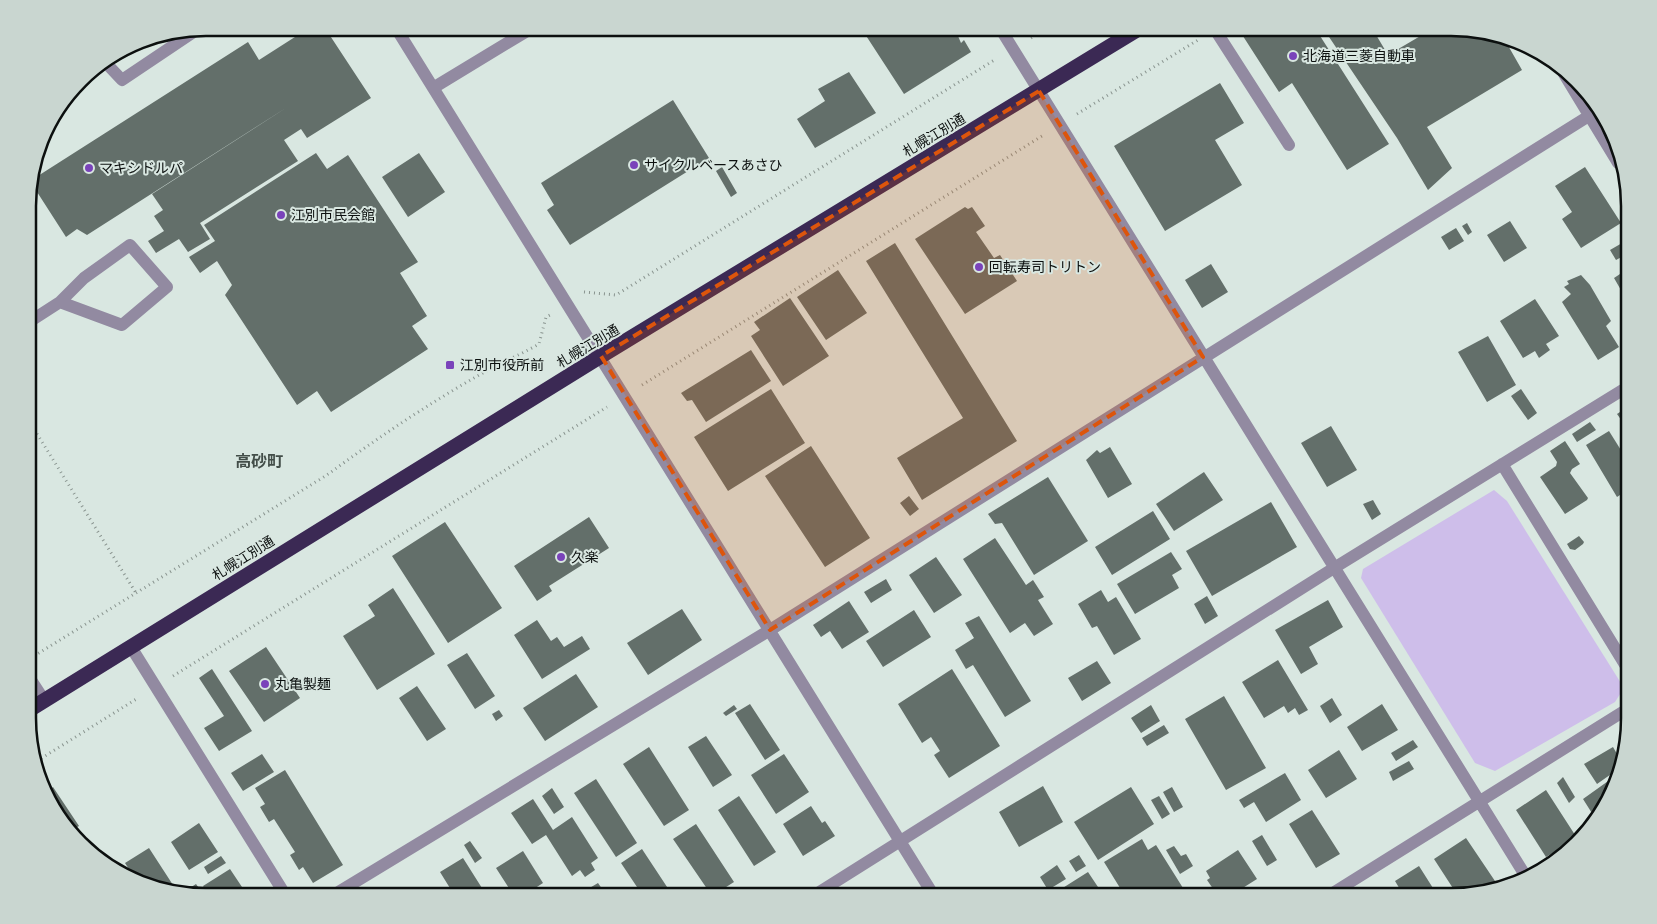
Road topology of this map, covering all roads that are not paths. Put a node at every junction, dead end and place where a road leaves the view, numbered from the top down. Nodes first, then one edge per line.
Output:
1 (1005, 36) edge
2 (1127, 36) edge
3 (1219, 36) edge
4 (401, 37) edge
5 (518, 37) edge
6 (184, 39) edge
7 (109, 67) edge
8 (433, 88) junction
9 (1039, 91) junction
10 (1593, 113) edge
11 (1289, 145) dead end
12 (60, 302) junction
13 (36, 317) edge
14 (601, 356) junction
15 (1203, 357) junction
16 (1620, 392) edge
17 (1502, 464) junction
18 (1334, 568) junction
19 (770, 630) junction
20 (131, 647) junction
21 (1620, 656) edge
22 (36, 688) edge
23 (44, 700) junction
24 (36, 705) edge
25 (1620, 714) edge
26 (1479, 801) junction
27 (901, 843) junction
28 (1522, 872) edge
29 (929, 887) edge
30 (1342, 887) edge
31 (281, 888) edge
32 (345, 888) edge
33 (827, 888) edge

1 - 9 street
2 - 9 highway, 札幌江別通
3 - 11 street
4 - 8 street
5 - 8 street
6 - 7 street
8 - 14 street
9 - 14 highway, 札幌江別通
9 - 15 street
10 - 15 street
12 - 12 street
12 - 13 street
14 - 19 street
14 - 20 highway, 札幌江別通
15 - 18 street
15 - 19 street
16 - 17 street
17 - 18 street
17 - 21 street
18 - 26 street
18 - 27 street
19 - 27 street
19 - 32 street
20 - 23 highway, 札幌江別通
20 - 31 street
22 - 23 street
23 - 24 highway, 札幌江別通
25 - 26 street
26 - 28 street
26 - 30 street
27 - 29 street
27 - 33 street

